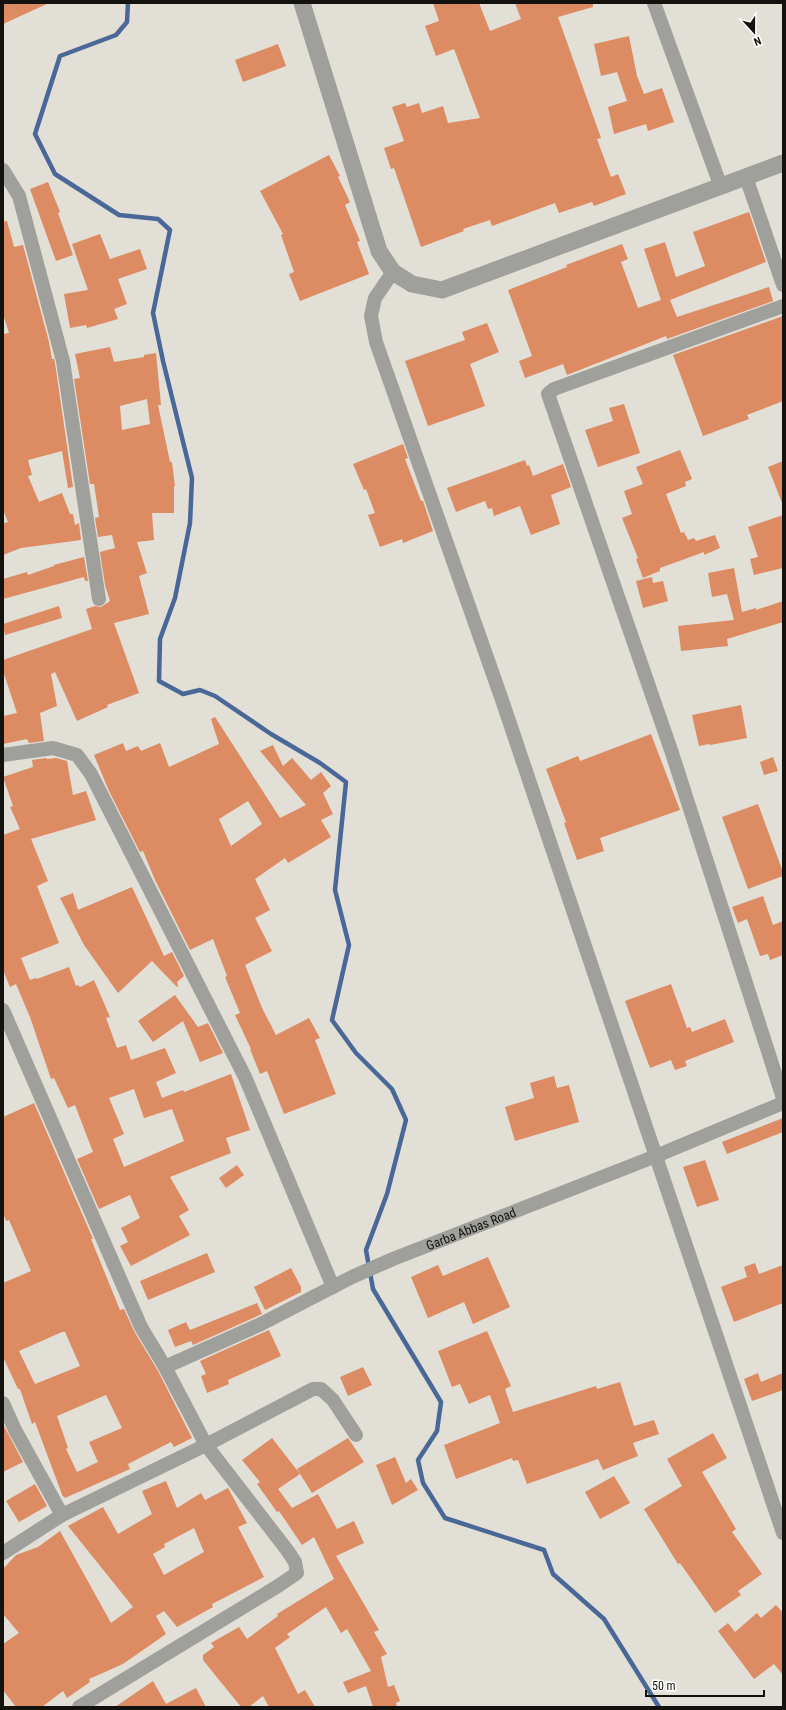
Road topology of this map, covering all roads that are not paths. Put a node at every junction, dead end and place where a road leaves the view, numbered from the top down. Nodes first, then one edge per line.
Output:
1 (302, 3) edge
2 (654, 3) edge
3 (783, 163) edge
4 (3, 170) edge
5 (746, 177) junction
6 (720, 187) junction
7 (393, 272) junction
8 (783, 285) edge
9 (783, 306) edge
10 (99, 599) dead end
11 (3, 755) edge
12 (4, 1015) edge
13 (783, 1098) edge
14 (783, 1103) edge
15 (656, 1156) junction
16 (333, 1287) junction
17 (165, 1367) junction
18 (3, 1403) edge
19 (356, 1435) dead end
20 (206, 1445) junction
21 (62, 1515) junction
22 (783, 1533) edge
23 (3, 1553) edge
24 (79, 1707) edge

1 - 7 street
2 - 6 street
3 - 5 street
4 - 10 street
5 - 6 street
5 - 8 street
6 - 7 street
7 - 15 street
9 - 13 street
11 - 16 street
12 - 17 street
14 - 15 street, Garba Abbas Road
15 - 16 street, Garba Abbas Road
15 - 22 street
16 - 17 street, Garba Abbas Road
17 - 20 street
18 - 21 street
19 - 20 street
20 - 21 street
20 - 24 street
21 - 23 street

